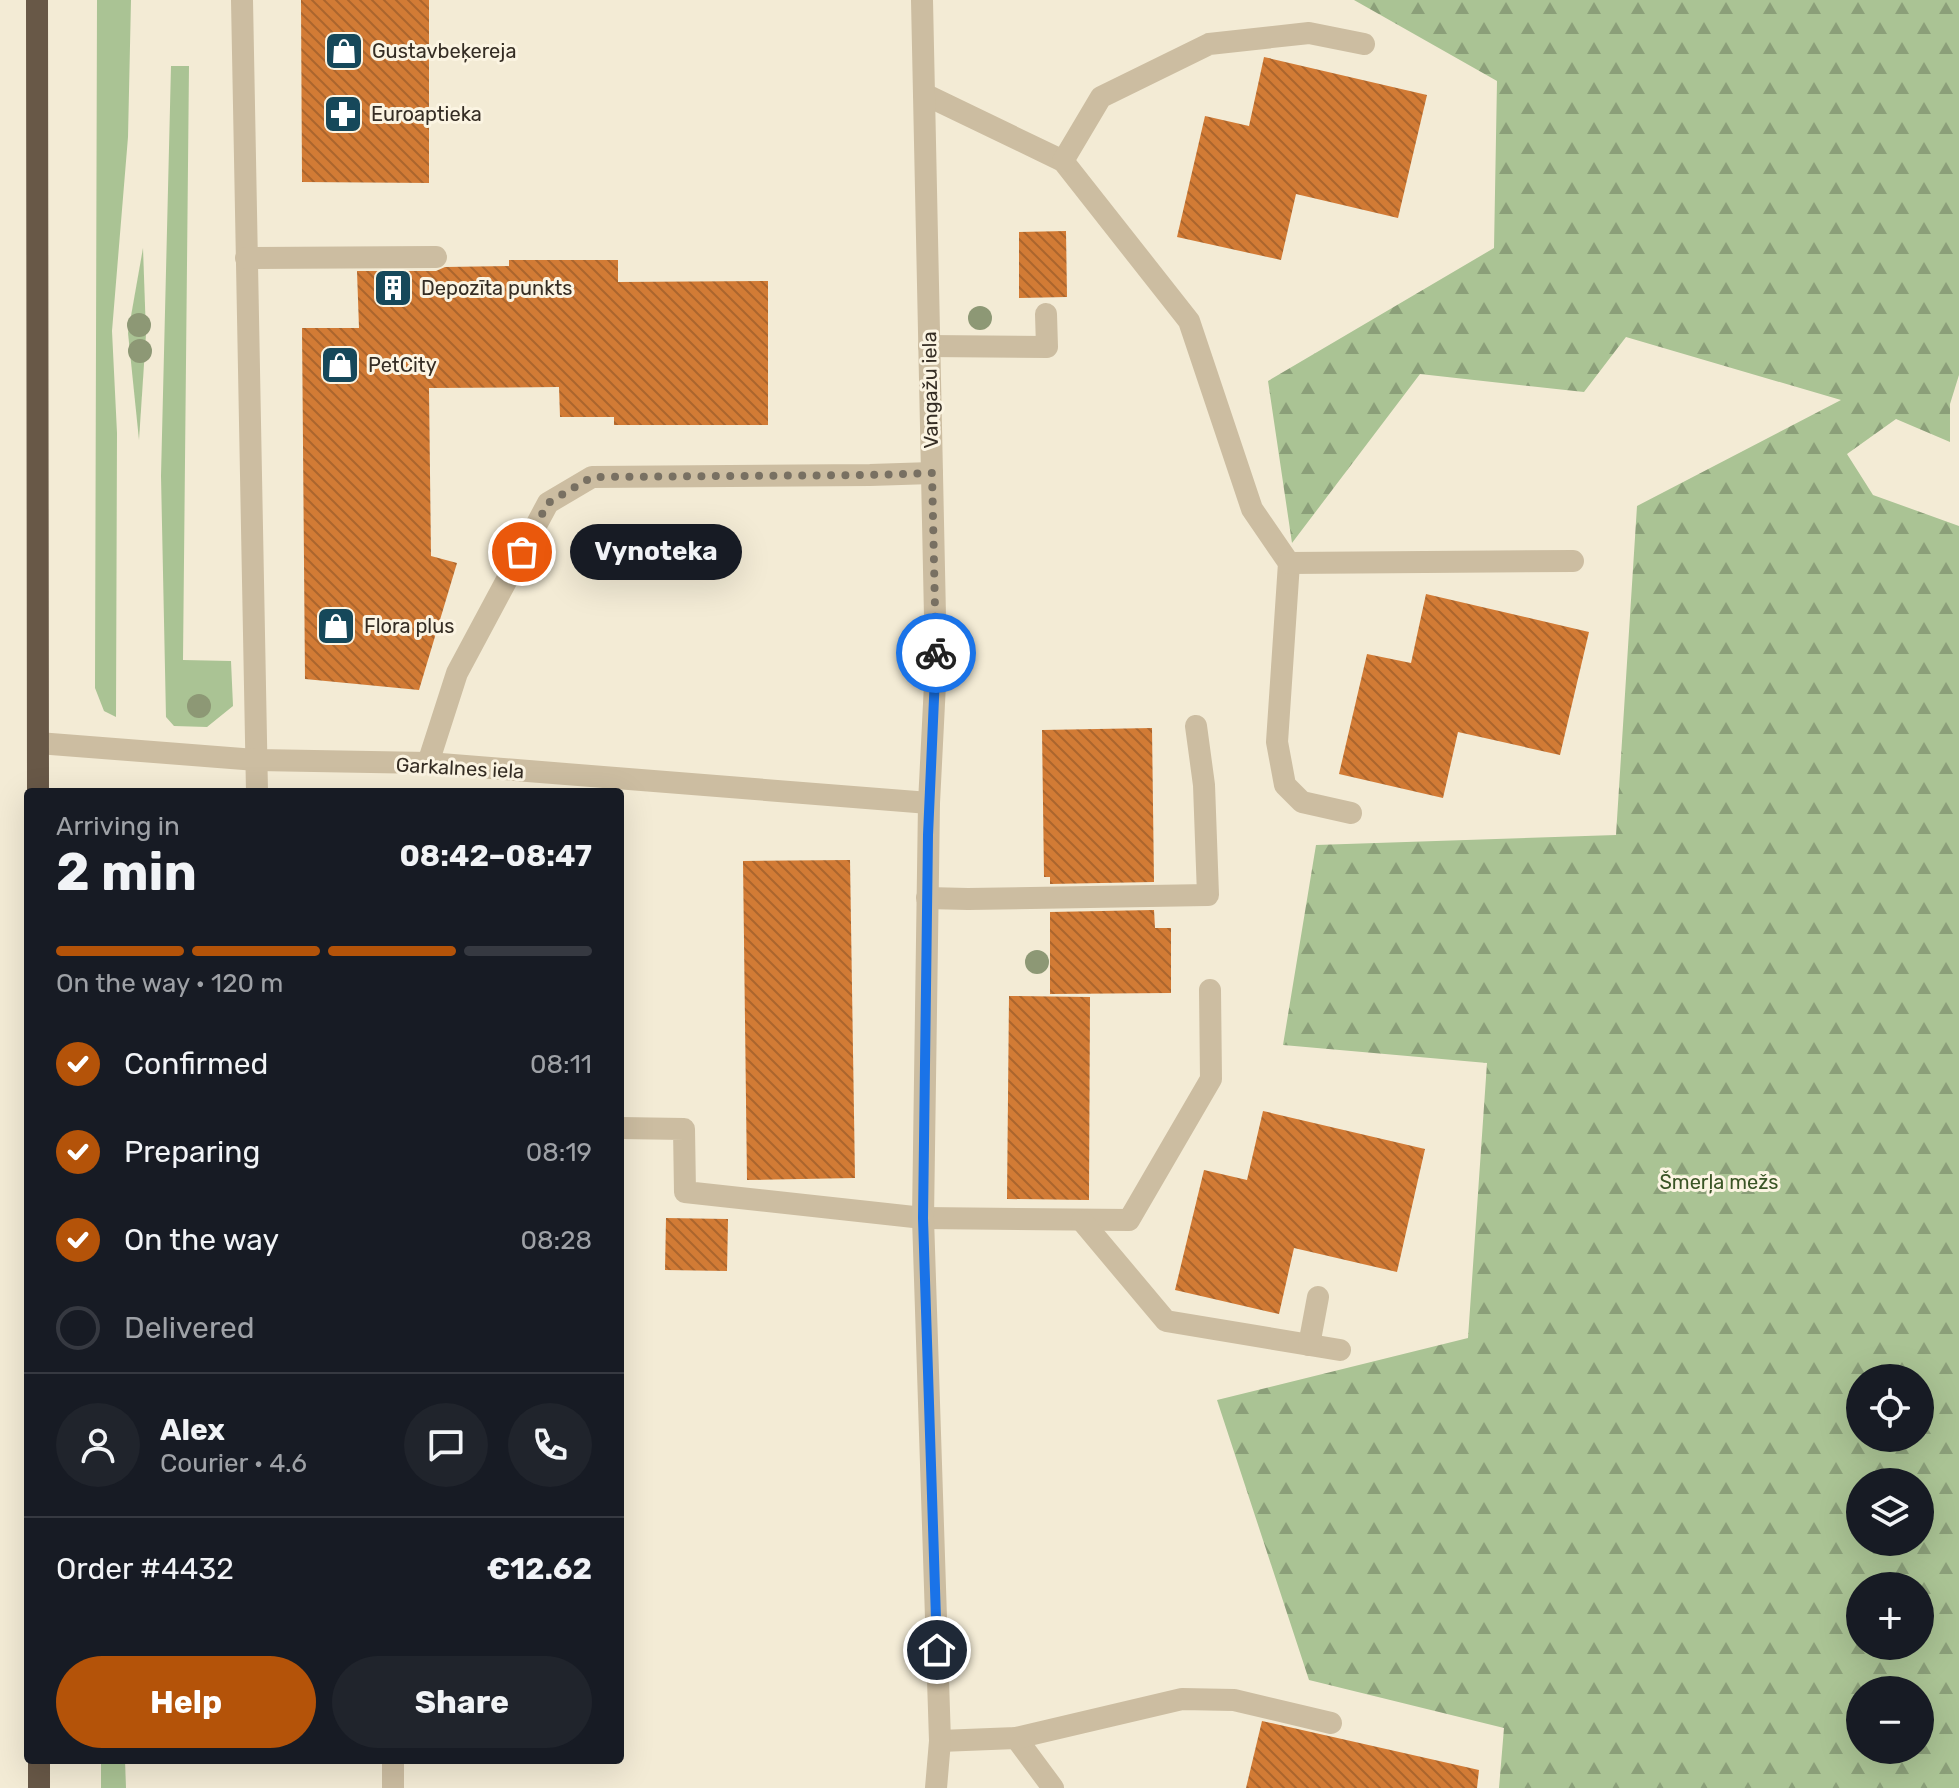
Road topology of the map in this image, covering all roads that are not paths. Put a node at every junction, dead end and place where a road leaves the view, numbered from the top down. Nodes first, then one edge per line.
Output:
1 (37, 0) edge
2 (242, 0) edge
3 (922, 0) edge
4 (1364, 44) dead end
5 (924, 94) junction
6 (1063, 161) junction
7 (436, 257) dead end
8 (246, 258) junction
9 (1046, 314) dead end
10 (929, 346) junction
11 (932, 473) junction
12 (1573, 561) dead end
13 (1289, 563) junction
14 (1196, 726) dead end
15 (38, 743) junction
16 (257, 760) junction
17 (428, 763) junction
18 (38, 788) edge
19 (257, 788) edge
20 (929, 803) junction
21 (1351, 813) dead end
22 (927, 898) junction
23 (1210, 990) dead end
24 (624, 1128) edge
25 (923, 1218) junction
26 (1082, 1221) junction
27 (1318, 1297) dead end
28 (1309, 1345) junction
29 (1340, 1350) dead end
30 (1331, 1723) dead end
31 (1016, 1738) junction
32 (940, 1741) junction
33 (39, 1764) edge
34 (393, 1764) edge
35 (39, 1788) edge
36 (393, 1788) edge
37 (936, 1788) edge
38 (1053, 1788) edge

1 - 15 highway
2 - 8 street
3 - 5 street, Vangažu iela
4 - 6 street
5 - 6 street
5 - 10 street, Vangažu iela
6 - 13 street
7 - 8 street
8 - 16 street
9 - 10 street
10 - 11 street, Vangažu iela
11 - 17 street
11 - 20 street, Vangažu iela
12 - 13 street
13 - 21 street
14 - 22 street
15 - 16 street, Garkalnes iela
15 - 18 highway
16 - 17 street, Garkalnes iela
16 - 19 street
17 - 20 street, Garkalnes iela
20 - 22 street, Vangažu iela
22 - 25 street, Vangažu iela
23 - 26 street
24 - 25 street
25 - 26 street
25 - 32 street, Vangažu iela
26 - 28 street
27 - 28 street
28 - 29 street
30 - 31 street
31 - 32 street
31 - 38 street
32 - 37 street, Vangažu iela
33 - 35 highway
34 - 36 street

